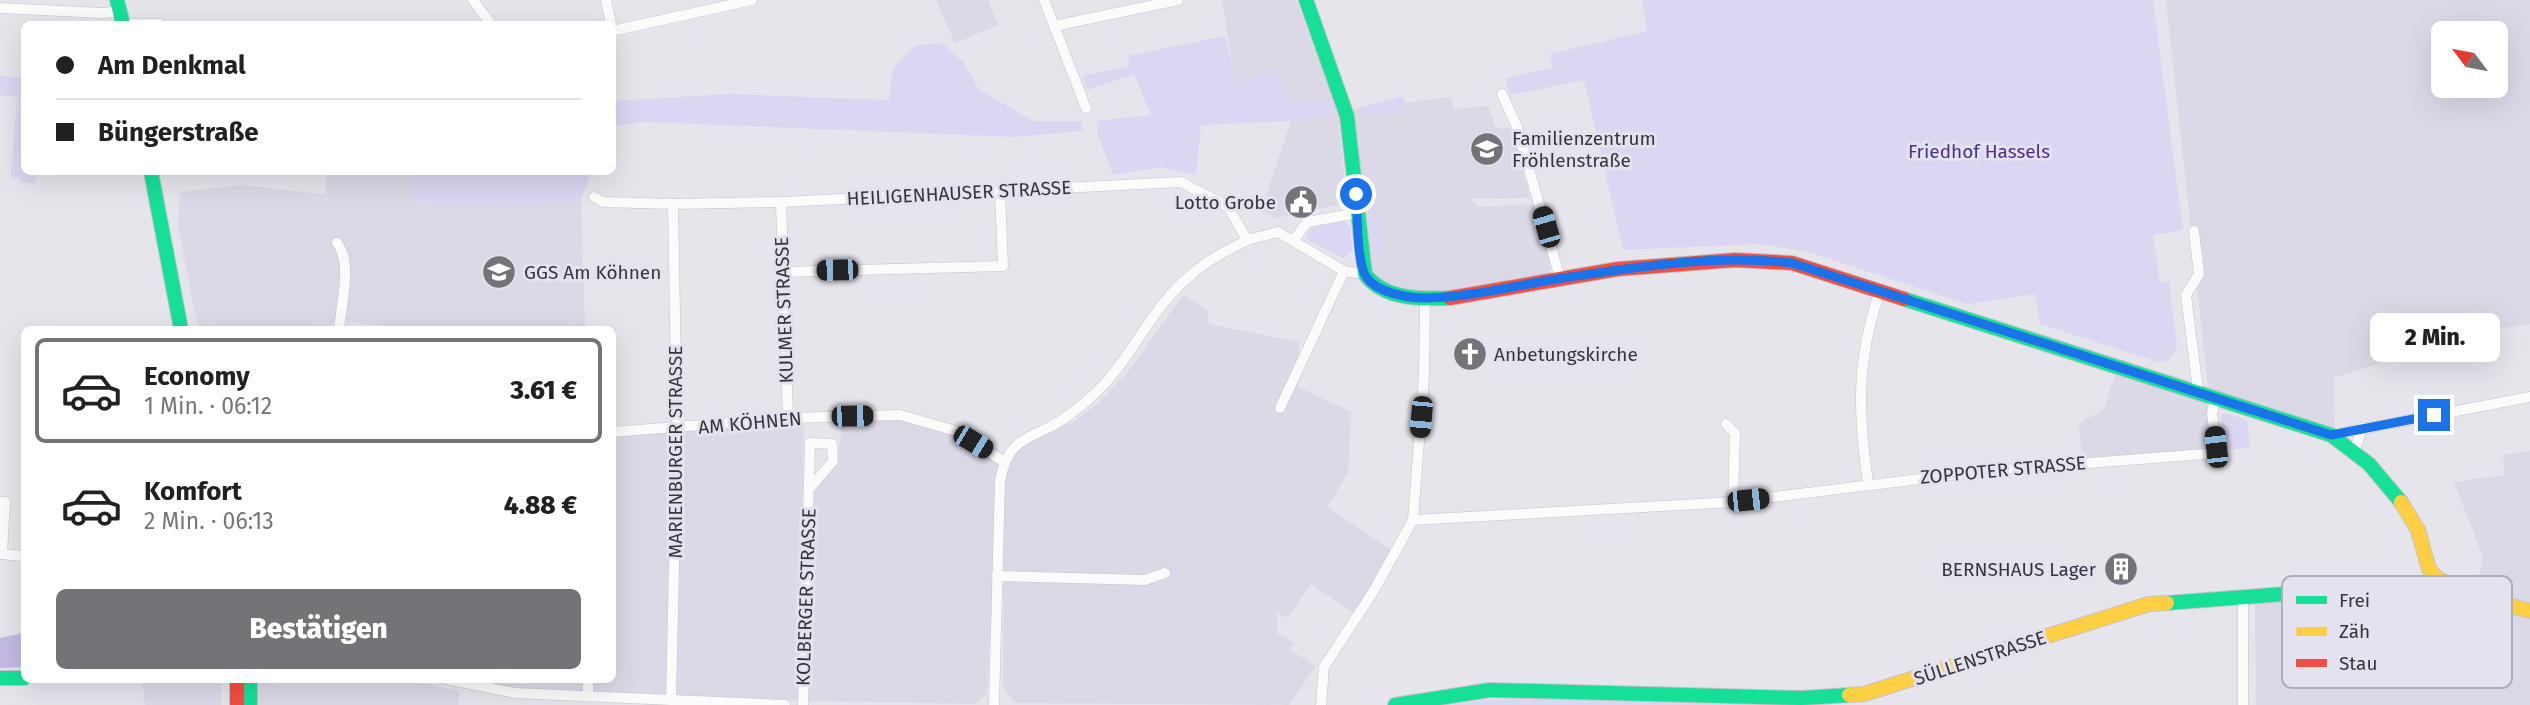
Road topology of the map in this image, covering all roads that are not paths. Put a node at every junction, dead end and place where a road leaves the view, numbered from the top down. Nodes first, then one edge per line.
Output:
1 (473, 0) edge
2 (606, 0) edge
3 (752, 0) edge
4 (1044, 0) edge
5 (1178, 0) edge
6 (1306, 0) edge
7 (0, 8) edge
8 (120, 12) edge
9 (489, 21) edge
10 (610, 21) edge
11 (1054, 26) junction
12 (616, 30) edge
13 (1502, 94) dead end
14 (1086, 108) dead end
15 (153, 175) edge
16 (1000, 193) junction
17 (594, 197) dead end
18 (781, 202) junction
19 (673, 204) junction
20 (1358, 213) junction
21 (2194, 231) dead end
22 (1247, 240) junction
23 (1294, 240) junction
24 (337, 243) dead end
25 (783, 271) junction
26 (1344, 271) junction
27 (1364, 274) junction
28 (1560, 278) junction
29 (1880, 291) junction
30 (1425, 298) junction
31 (180, 326) edge
32 (340, 326) edge
33 (2198, 391) junction
34 (2216, 396) junction
35 (2530, 397) edge
36 (1280, 408) dead end
37 (788, 418) junction
38 (1726, 424) dead end
39 (2362, 428) junction
40 (677, 429) junction
41 (616, 432) edge
42 (2331, 435) junction
43 (2354, 453) junction
44 (1003, 461) junction
45 (1868, 484) junction
46 (809, 489) junction
47 (0, 502) edge
48 (1733, 502) junction
49 (1413, 520) junction
50 (1, 554) edge
51 (21, 556) edge
52 (1165, 573) dead end
53 (997, 576) junction
54 (2434, 576) edge
55 (2282, 594) edge
56 (2243, 597) junction
57 (2512, 605) edge
58 (2530, 611) edge
59 (0, 678) edge
60 (21, 678) edge
61 (237, 683) edge
62 (250, 683) edge
63 (464, 683) edge
64 (588, 683) edge
65 (587, 697) junction
66 (671, 700) junction
67 (237, 705) edge
68 (250, 705) edge
69 (785, 705) edge
70 (803, 705) edge
71 (993, 705) edge
72 (1321, 705) edge
73 (1395, 705) edge
74 (2244, 705) edge

1 - 9 street
2 - 10 street
3 - 12 street
4 - 11 street
5 - 11 street
6 - 20 street
7 - 8 street
11 - 14 street
13 - 28 street
15 - 31 street
16 - 18 street, HEILIGENHAUSER STRASSE
16 - 22 street, HEILIGENHAUSER STRASSE
16 - 25 street
17 - 19 street, HEILIGENHAUSER STRASSE
18 - 19 street, HEILIGENHAUSER STRASSE
18 - 25 street, KULMER STRASSE
19 - 40 street, MARIENBURGER STRASSE
20 - 23 street
20 - 27 street
21 - 33 street
22 - 23 street
22 - 44 street
23 - 26 street
24 - 32 street
25 - 37 street, KULMER STRASSE
26 - 27 street
26 - 36 street
27 - 30 street
28 - 29 street
28 - 30 street
29 - 33 street
29 - 45 street
30 - 49 street
33 - 34 street
34 - 42 street
34 - 45 street, ZOPPOTER STRASSE
35 - 39 street
37 - 40 street, AM KÖHNEN
37 - 44 street, AM KÖHNEN
38 - 48 street
39 - 42 street
39 - 43 street
40 - 41 street, AM KÖHNEN
40 - 66 street, MARIENBURGER STRASSE
42 - 43 street
43 - 54 street
44 - 53 street
45 - 48 street, ZOPPOTER STRASSE
46 - 46 street, KOLBERGER STRASSE
46 - 70 street, KOLBERGER STRASSE
47 - 50 street
48 - 49 street, ZOPPOTER STRASSE
49 - 72 street
50 - 51 street
52 - 53 street
53 - 71 street
55 - 56 street, SÜLLENSTRASSE
56 - 73 street, SÜLLENSTRASSE
56 - 74 street
57 - 58 street
59 - 60 street
61 - 67 street
62 - 68 street
63 - 65 street
64 - 65 street
65 - 66 street
66 - 69 street

